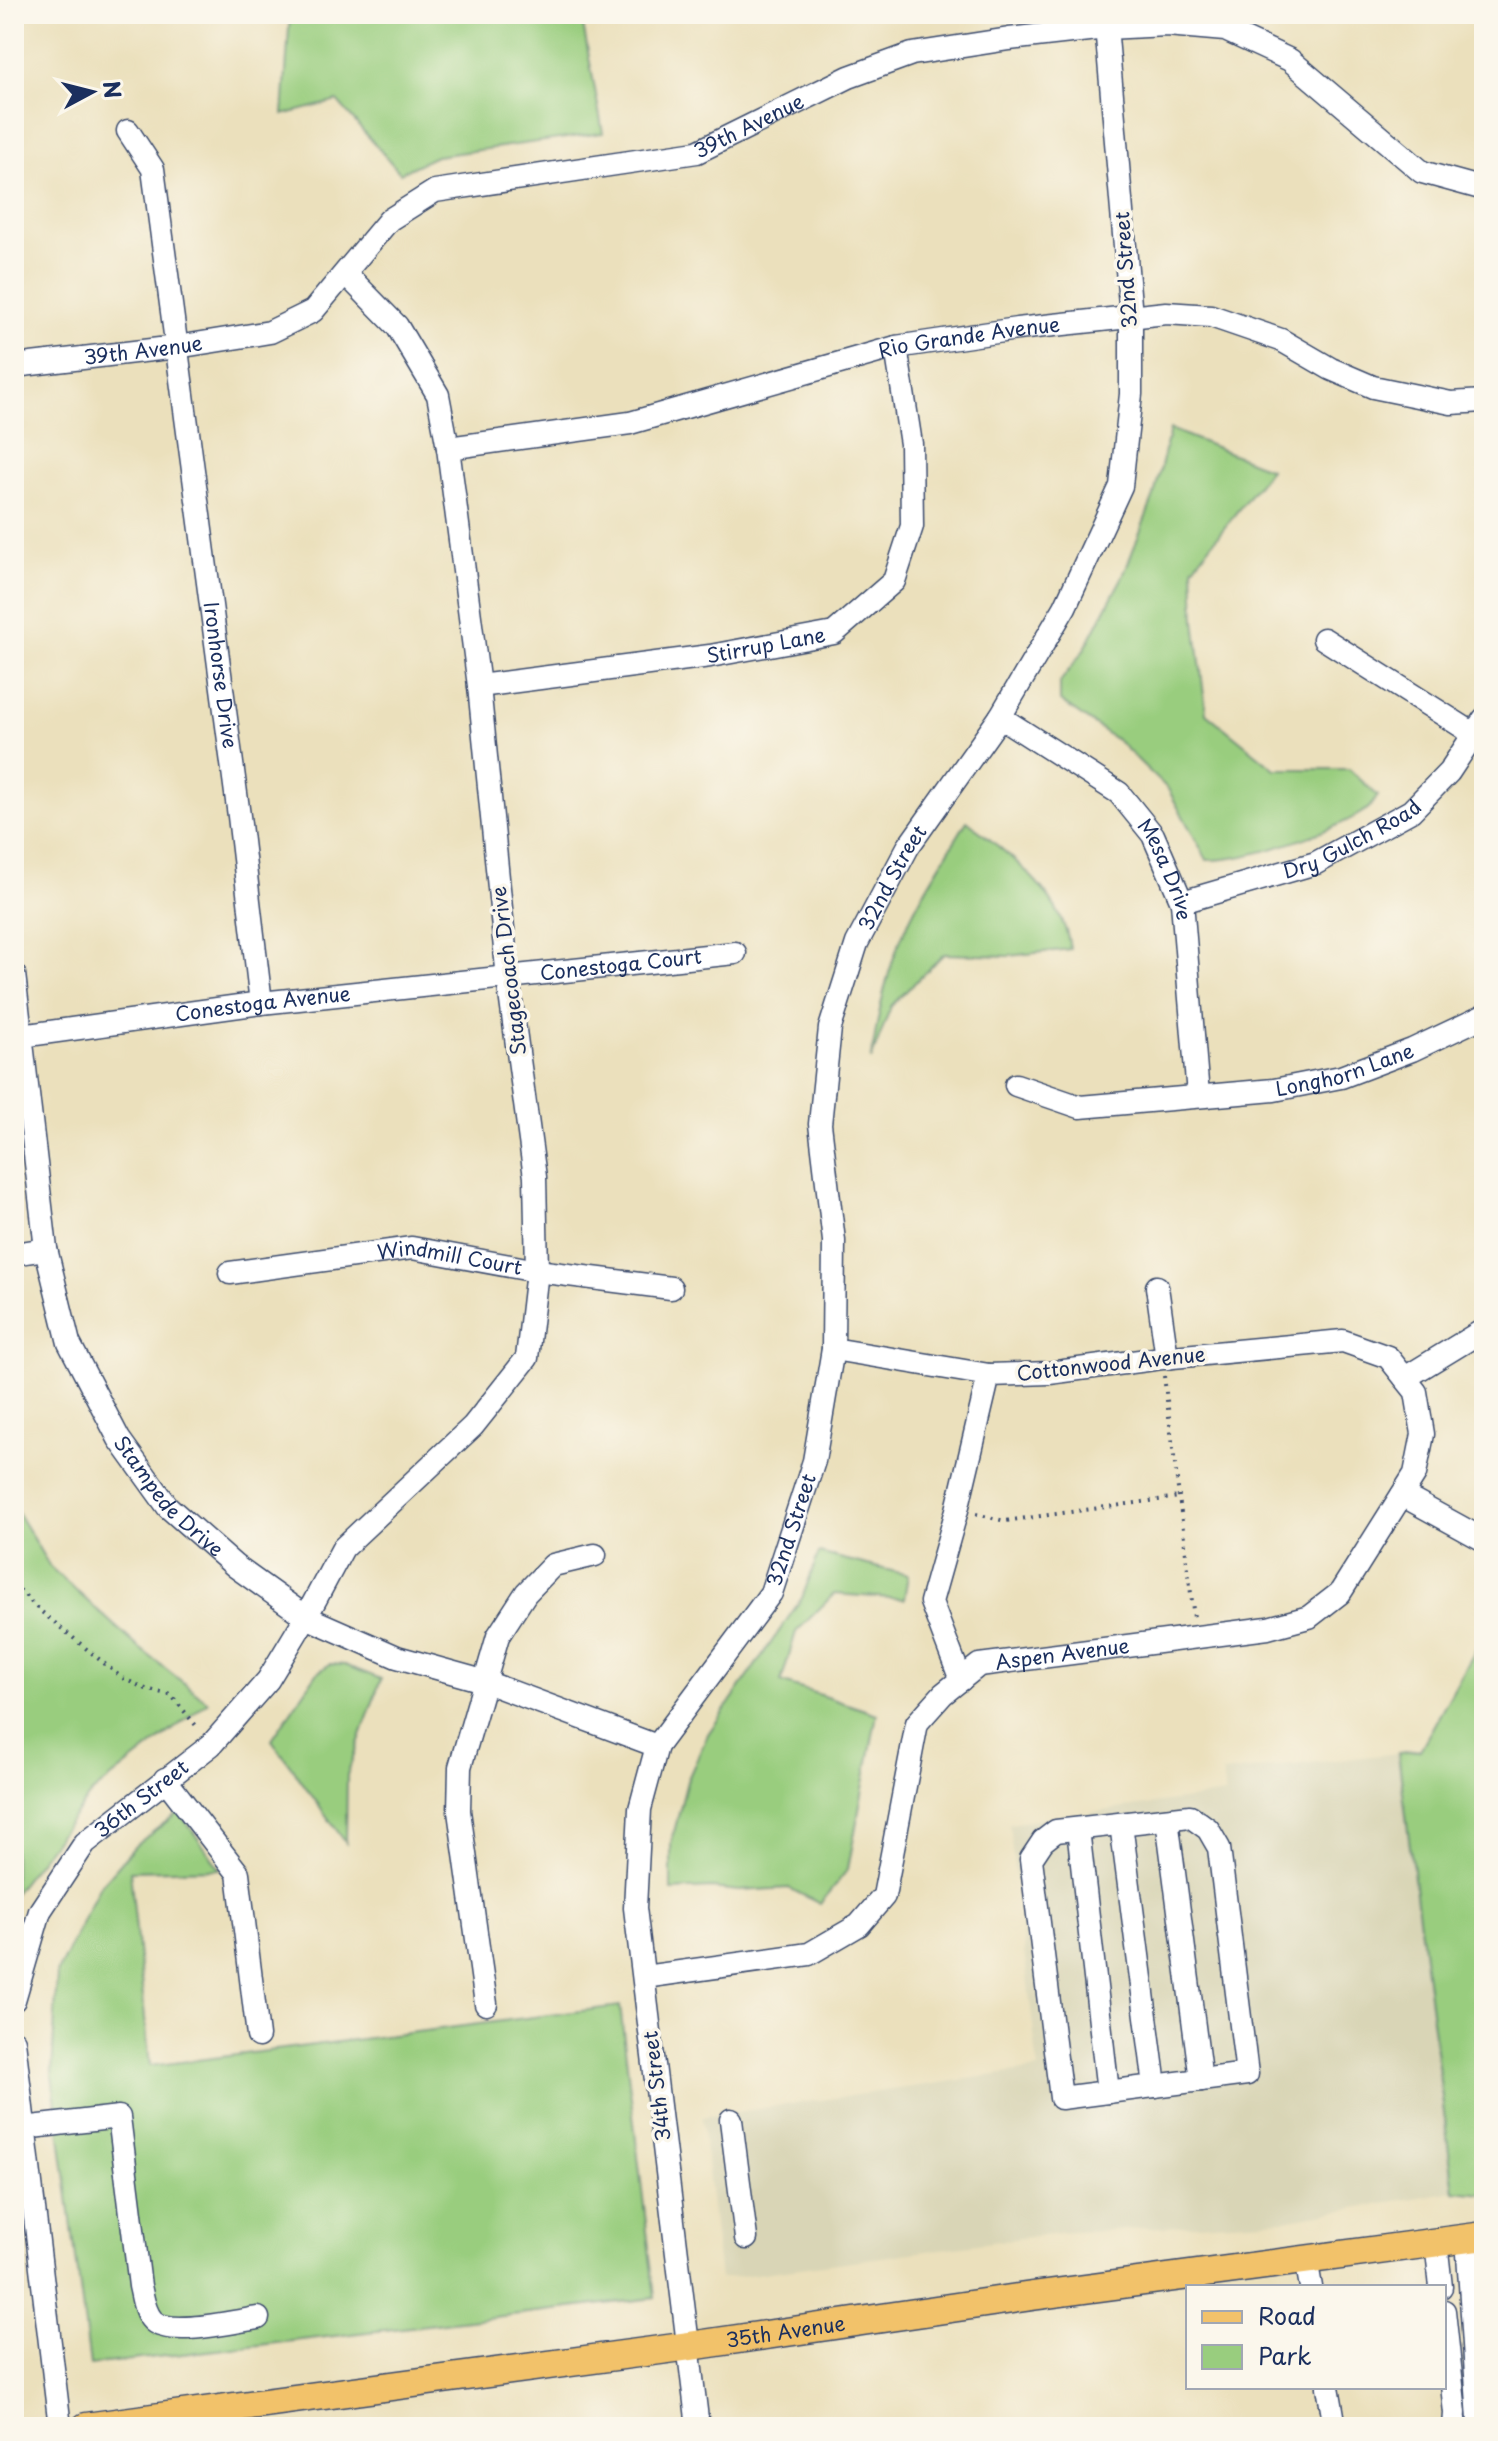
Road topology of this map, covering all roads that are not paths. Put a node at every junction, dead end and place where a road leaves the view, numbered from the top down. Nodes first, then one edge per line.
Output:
1 (1106, 21) edge
2 (128, 131) dead end
3 (1484, 189) edge
4 (346, 274) junction
5 (1131, 316) junction
6 (177, 347) junction
7 (896, 347) junction
8 (14, 366) edge
9 (1484, 401) edge
10 (448, 448) junction
11 (1324, 639) dead end
12 (479, 686) junction
13 (1000, 717) junction
14 (1479, 727) edge
15 (1182, 902) junction
16 (735, 953) dead end
17 (14, 974) edge
18 (508, 979) junction
19 (261, 1003) junction
20 (1482, 1022) edge
21 (21, 1036) junction
22 (1016, 1085) dead end
23 (1198, 1095) junction
24 (46, 1249) junction
25 (14, 1254) edge
26 (537, 1271) junction
27 (230, 1273) dead end
28 (1157, 1287) dead end
29 (671, 1288) dead end
30 (1482, 1331) dead end
31 (833, 1349) junction
32 (1388, 1357) joint
33 (1165, 1358) junction
34 (989, 1375) junction
35 (1405, 1378) junction
36 (1402, 1495) junction
37 (1484, 1540) edge
38 (595, 1555) dead end
39 (306, 1617) junction
40 (961, 1680) junction
41 (483, 1681) junction
42 (657, 1746) junction
43 (165, 1779) junction
44 (1167, 1819) junction
45 (1121, 1824) junction
46 (1078, 1829) junction
47 (644, 1977) junction
48 (14, 2000) edge
49 (486, 2004) dead end
50 (258, 2036) dead end
51 (14, 2041) edge
52 (1201, 2080) junction
53 (1155, 2086) junction
54 (1108, 2092) junction
55 (731, 2120) dead end
56 (23, 2128) junction
57 (746, 2238) dead end
58 (1475, 2238) edge
59 (1436, 2242) junction
60 (1306, 2259) junction
61 (1311, 2285) edge
62 (1441, 2285) edge
63 (258, 2318) dead end
64 (1446, 2334) edge
65 (690, 2346) junction
66 (1328, 2389) edge
67 (1479, 2420) dead end
68 (60, 2427) edge
69 (86, 2427) edge
70 (698, 2427) edge
71 (1335, 2427) edge
72 (1454, 2427) edge

1 - 3 street, 39th Avenue
1 - 4 street, 39th Avenue
1 - 5 street, 32nd Street
2 - 6 street, Ironhorse Drive
4 - 6 street, 39th Avenue
4 - 10 street, Stagecoach Drive
5 - 7 street, Rio Grande Avenue
5 - 9 street, Rio Grande Avenue
5 - 13 street, 32nd Street
6 - 8 street, 39th Avenue
6 - 19 street, Ironhorse Drive
7 - 10 street, Rio Grande Avenue
7 - 12 street, Stirrup Lane
10 - 12 street, Stagecoach Drive
11 - 14 street
12 - 18 street, Stagecoach Drive
13 - 15 street, Mesa Drive
13 - 31 street, 32nd Street
14 - 15 street, Dry Gulch Road
15 - 23 street, Mesa Drive
16 - 18 street, Conestoga Court
17 - 21 street, Stampede Drive
18 - 19 street, Conestoga Avenue
18 - 26 street, Stagecoach Drive
19 - 21 street, Conestoga Avenue
20 - 23 street, Longhorn Lane
21 - 24 street, Stampede Drive
22 - 23 street, Longhorn Lane
24 - 25 street
24 - 39 street, Stampede Drive
26 - 27 street, Windmill Court
26 - 29 street, Windmill Court
26 - 39 street, Stagecoach Drive
28 - 33 street
30 - 35 street
31 - 34 street, Cottonwood Avenue
31 - 42 street, 32nd Street
32 - 33 street, Cottonwood Avenue
32 - 35 street, Aspen Avenue
33 - 34 street, Cottonwood Avenue
34 - 40 street
35 - 36 street, Aspen Avenue
36 - 37 street
36 - 40 street, Aspen Avenue
38 - 41 street
39 - 41 street, Stampede Drive
39 - 43 street, 36th Street
40 - 47 street, Aspen Avenue
41 - 42 street, Stampede Drive
41 - 49 street
42 - 47 street, 34th Street
43 - 48 street, 36th Street
43 - 50 street
44 - 45 street
44 - 52 street
44 - 52 street
45 - 46 street
45 - 53 street
46 - 54 street
46 - 54 street
47 - 65 street, 34th Street
51 - 56 street
52 - 53 street
53 - 54 street
55 - 57 street
56 - 63 street
56 - 68 street
58 - 59 main road, 35th Avenue
58 - 67 street
59 - 60 main road, 35th Avenue
59 - 62 street
60 - 61 street
60 - 65 main road, 35th Avenue
64 - 72 street
65 - 69 main road, 35th Avenue
65 - 70 street, 34th Street
66 - 71 street

